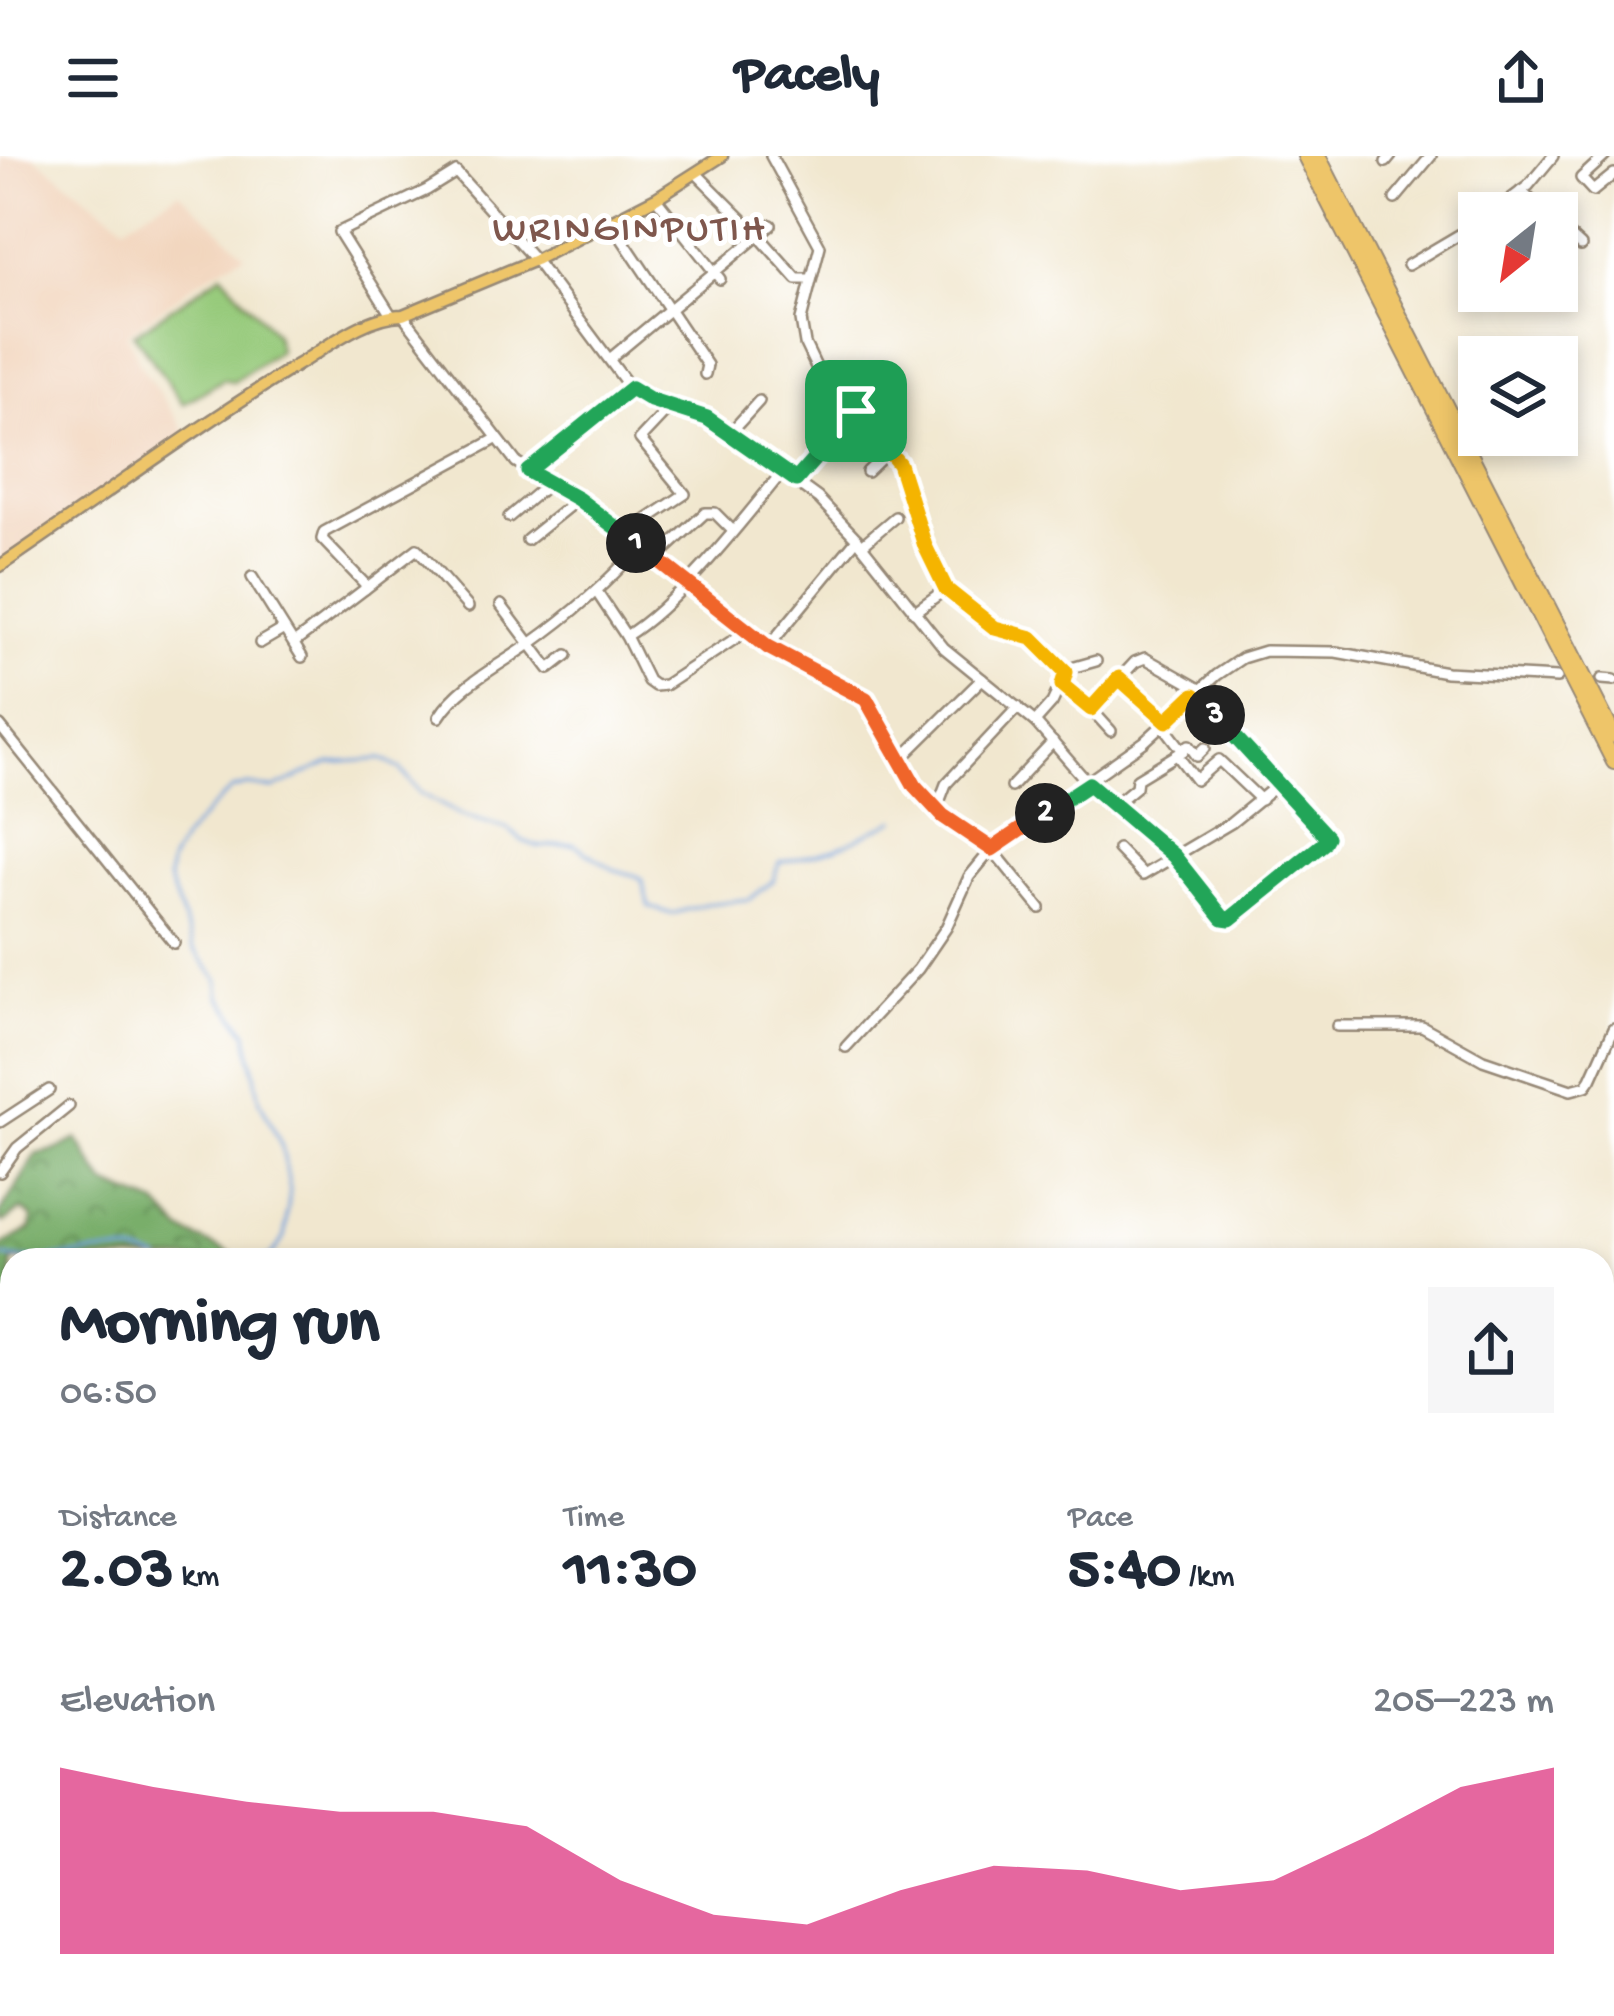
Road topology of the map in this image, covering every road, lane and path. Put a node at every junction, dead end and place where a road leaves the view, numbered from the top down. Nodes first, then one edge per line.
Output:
1 (722, 156) edge
2 (771, 156) edge
3 (1305, 156) edge
4 (1318, 156) edge
5 (1431, 156) edge
6 (1553, 156) edge
7 (1606, 156) edge
8 (1614, 163) edge
9 (696, 173) junction
10 (1614, 174) edge
11 (1521, 191) edge
12 (656, 198) junction
13 (1395, 199) dead end
14 (610, 221) junction
15 (748, 225) dead end
16 (771, 225) dead end
17 (1458, 235) edge
18 (758, 236) junction
19 (1578, 243) edge
20 (1581, 246) dead end
21 (536, 260) junction
22 (1408, 265) dead end
23 (717, 276) junction
24 (810, 279) junction
25 (669, 311) junction
26 (397, 315) junction
27 (611, 358) junction
28 (705, 374) dead end
29 (631, 388) junction
30 (758, 400) dead end
31 (670, 406) junction
32 (856, 411) junction
33 (730, 433) junction
34 (496, 439) junction
35 (890, 450) junction
36 (783, 470) junction
37 (528, 471) junction
38 (867, 472) dead end
39 (796, 480) junction
40 (548, 484) junction
41 (578, 499) junction
42 (509, 517) dead end
43 (895, 517) dead end
44 (733, 530) junction
45 (625, 534) junction
46 (526, 540) dead end
47 (859, 542) junction
48 (640, 546) junction
49 (656, 559) junction
50 (0, 566) edge
51 (252, 577) dead end
52 (685, 583) junction
53 (946, 589) junction
54 (365, 590) junction
55 (596, 591) junction
56 (501, 605) dead end
57 (468, 607) dead end
58 (914, 612) junction
59 (284, 628) junction
60 (747, 631) junction
61 (626, 636) junction
62 (260, 643) dead end
63 (294, 643) junction
64 (530, 644) junction
65 (768, 647) junction
66 (567, 656) dead end
67 (302, 657) dead end
68 (1096, 661) dead end
69 (1066, 672) junction
70 (1119, 678) junction
71 (1558, 678) dead end
72 (982, 680) junction
73 (1062, 685) junction
74 (1197, 692) junction
75 (1018, 707) junction
76 (1091, 709) junction
77 (439, 717) dead end
78 (1035, 722) junction
79 (1165, 723) junction
80 (0, 724) edge
81 (1111, 731) dead end
82 (1614, 736) edge
83 (1053, 742) junction
84 (1205, 748) dead end
85 (1132, 751) junction
86 (1180, 753) junction
87 (900, 760) junction
88 (1614, 762) edge
89 (1148, 771) junction
90 (1280, 783) junction
91 (1089, 784) junction
92 (1011, 787) dead end
93 (1261, 800) junction
94 (1114, 805) junction
95 (936, 810) junction
96 (992, 849) junction
97 (1118, 849) dead end
98 (1174, 856) junction
99 (1040, 908) dead end
100 (174, 944) dead end
101 (1337, 1026) dead end
102 (1614, 1028) edge
103 (846, 1047) dead end
104 (49, 1090) dead end
105 (69, 1106) dead end
106 (0, 1122) edge
107 (0, 1142) edge
108 (13, 1152) junction
109 (0, 1172) edge

1 - 9 main road
2 - 24 street
3 - 88 highway
4 - 82 highway
5 - 13 street
6 - 11 street
7 - 8 street
7 - 10 street
9 - 12 main road
9 - 15 street
12 - 14 main road
12 - 23 street
14 - 21 main road
14 - 25 street
16 - 18 street
17 - 22 street
18 - 23 street
18 - 24 street
19 - 20 street
21 - 26 main road
21 - 26 street
21 - 27 street
23 - 25 street
24 - 32 street
25 - 27 street
25 - 28 street
26 - 34 street
26 - 50 main road
27 - 29 street
29 - 31 street
29 - 37 street
30 - 33 street
31 - 33 street
31 - 45 street
32 - 35 street
32 - 39 street
33 - 36 street
34 - 37 street
34 - 54 street
35 - 38 street
35 - 53 street
36 - 39 street
36 - 44 street
37 - 40 street
39 - 47 street
40 - 41 street
40 - 42 street
41 - 45 street
41 - 46 street
43 - 47 street
44 - 49 street
44 - 52 street
45 - 48 street
47 - 58 street
47 - 65 street
48 - 49 street
48 - 55 street
49 - 52 street
51 - 59 street
52 - 60 street
52 - 61 street
53 - 58 street
53 - 69 street
54 - 57 street
54 - 63 street
55 - 61 street
55 - 64 street
56 - 64 street
58 - 72 street
59 - 62 street
59 - 63 street
60 - 61 street
60 - 65 street
63 - 67 street
64 - 66 street
64 - 77 street
65 - 87 street
68 - 69 street
69 - 73 street
70 - 74 street
70 - 76 street
70 - 79 street
71 - 74 street
72 - 75 street
72 - 87 street
73 - 76 street
73 - 78 street
74 - 79 street
74 - 90 street
75 - 78 street
75 - 95 street
76 - 81 street
78 - 83 street
79 - 85 street
79 - 86 street
80 - 100 street
83 - 91 street
83 - 92 street
84 - 86 street
85 - 89 street
85 - 91 street
86 - 89 street
86 - 93 street
87 - 95 street
89 - 94 street
90 - 93 street
90 - 98 street
91 - 94 street
91 - 96 street
93 - 98 street
94 - 98 street
95 - 96 street
96 - 99 street
96 - 103 street
97 - 98 street
101 - 102 street
104 - 106 street
105 - 108 street
107 - 108 street
108 - 109 street

